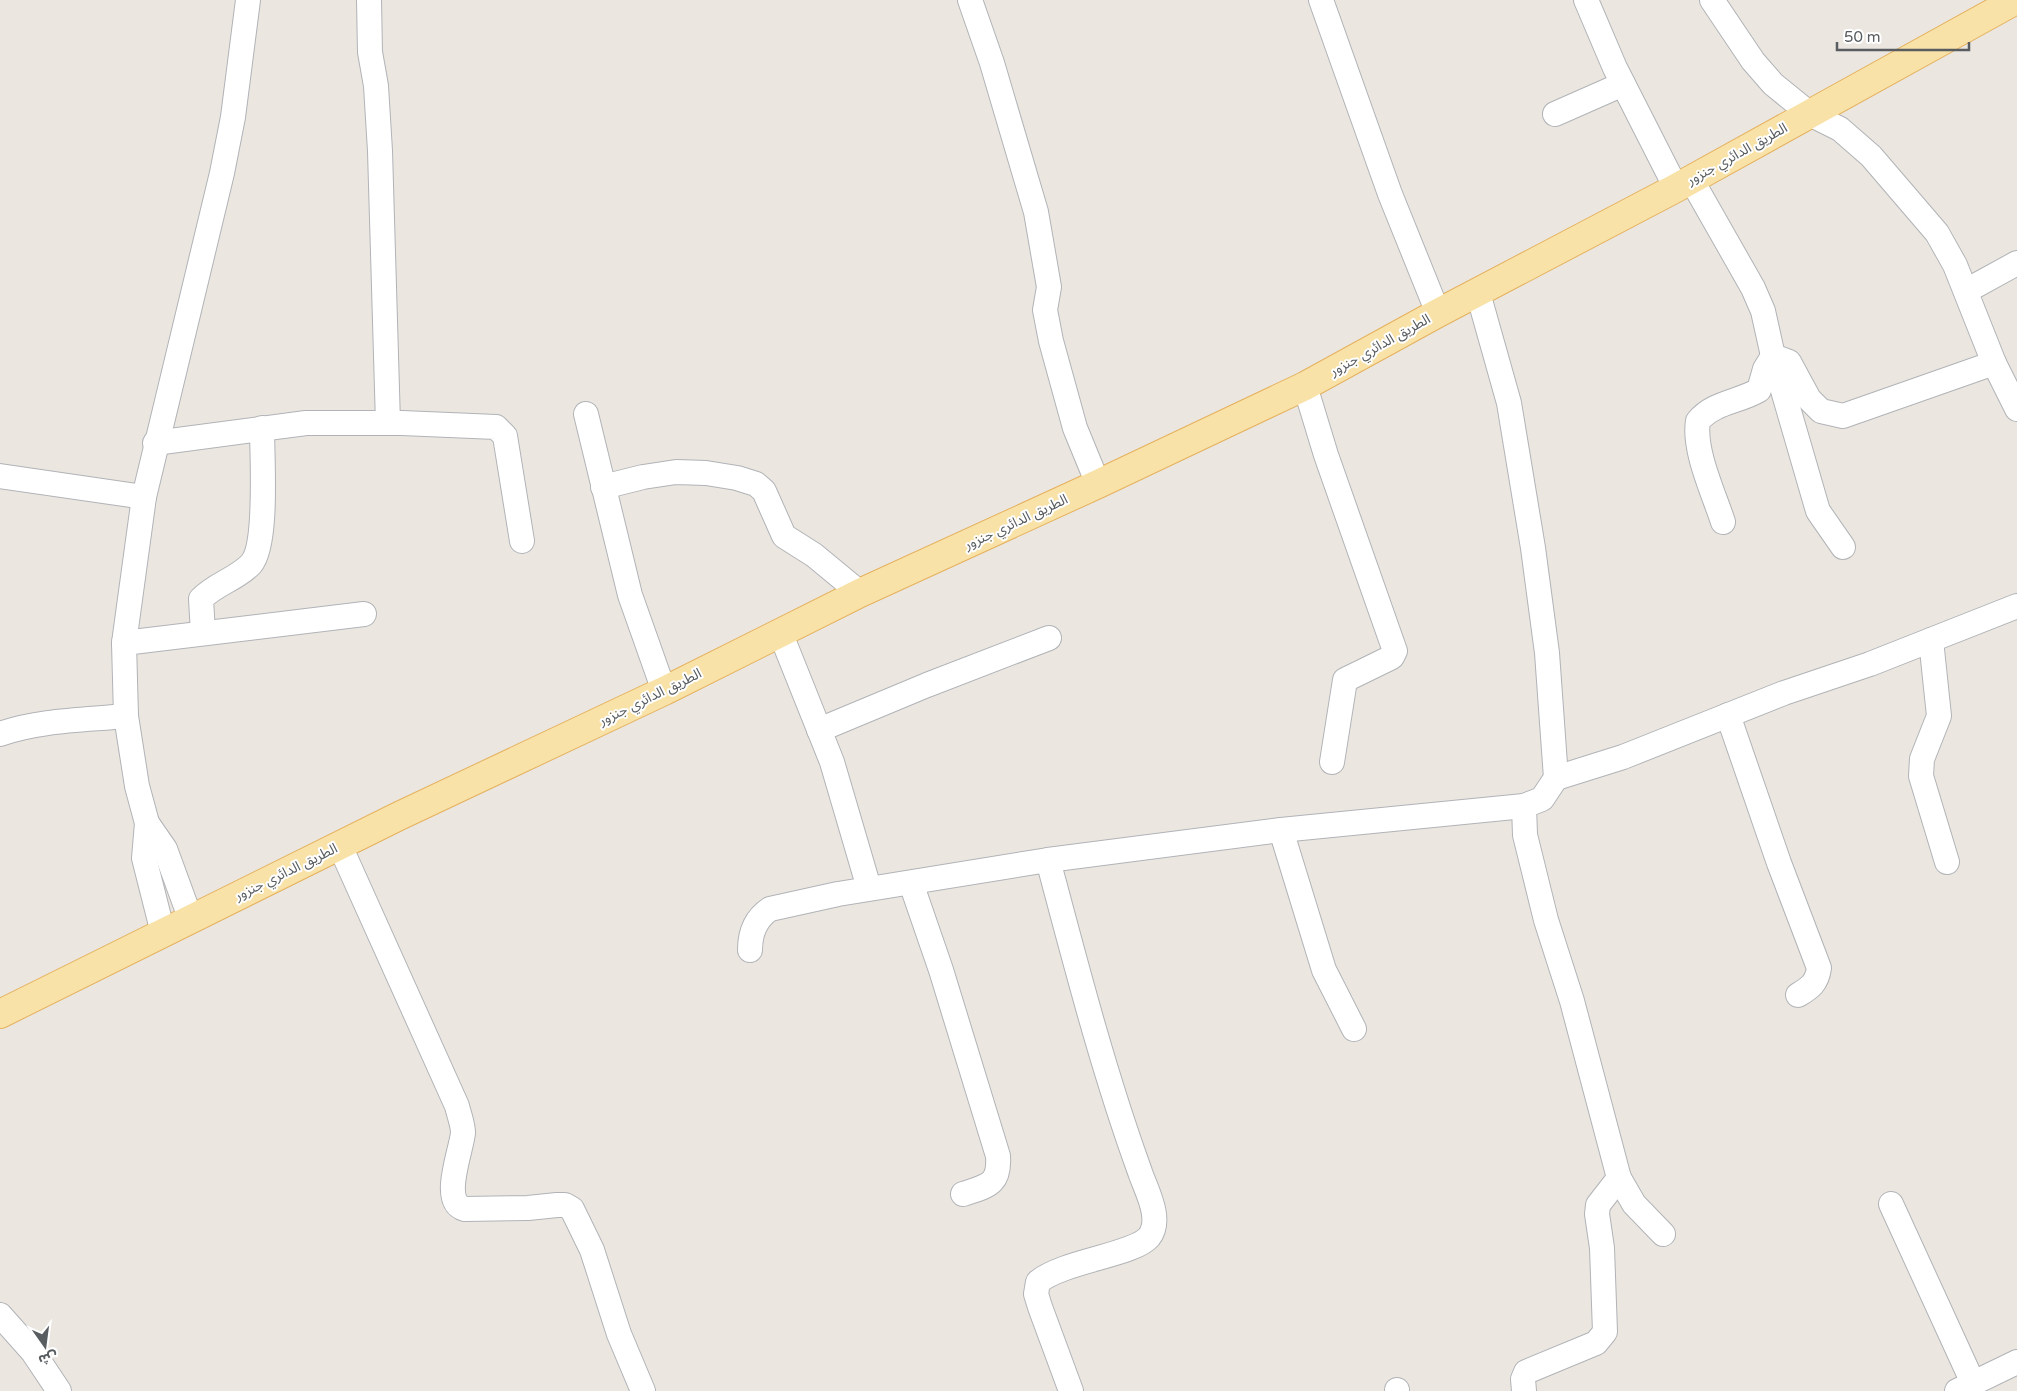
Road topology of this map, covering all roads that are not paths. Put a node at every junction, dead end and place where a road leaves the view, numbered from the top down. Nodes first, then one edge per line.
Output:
1 (248, 0) edge
2 (369, 0) edge
3 (970, 0) edge
4 (1321, 0) edge
5 (1586, 0) edge
6 (1712, 0) edge
7 (2016, 0) edge
8 (1623, 84) junction
9 (1555, 114) dead end
10 (1810, 114) junction
11 (1684, 184) junction
12 (2017, 263) edge
13 (1966, 291) junction
14 (1478, 293) junction
15 (1438, 313) junction
16 (1773, 356) junction
17 (1994, 363) junction
18 (1305, 386) junction
19 (2017, 409) edge
20 (586, 414) dead end
21 (388, 423) junction
22 (262, 428) junction
23 (155, 443) junction
24 (0, 476) edge
25 (1098, 484) junction
26 (603, 487) junction
27 (144, 497) junction
28 (1723, 522) dead end
29 (522, 541) dead end
30 (1843, 547) dead end
31 (860, 593) junction
32 (2017, 606) edge
33 (364, 614) dead end
34 (780, 632) junction
35 (204, 633) junction
36 (1049, 638) dead end
37 (1931, 640) junction
38 (124, 643) junction
39 (664, 691) junction
40 (1728, 715) junction
41 (126, 716) junction
42 (819, 730) junction
43 (0, 734) edge
44 (1332, 762) dead end
45 (1556, 778) junction
46 (1524, 806) junction
47 (147, 823) junction
48 (1281, 830) junction
49 (340, 846) junction
50 (1048, 860) junction
51 (1948, 862) dead end
52 (911, 883) junction
53 (869, 888) junction
54 (191, 920) junction
55 (163, 933) junction
56 (750, 950) dead end
57 (1798, 995) dead end
58 (0, 1014) edge
59 (1354, 1029) dead end
60 (1619, 1178) junction
61 (963, 1194) dead end
62 (1891, 1204) dead end
63 (1663, 1234) dead end
64 (0, 1315) edge
65 (2017, 1362) edge
66 (1965, 1387) edge
67 (59, 1391) edge
68 (644, 1391) edge
69 (1071, 1391) edge
70 (1524, 1391) edge

1 - 23 street
2 - 21 street
3 - 25 street
4 - 15 street
5 - 8 street
6 - 10 street
7 - 10 main road, الطريق الدائري جنزور
8 - 9 street
8 - 11 street
10 - 11 main road, الطريق الدائري جنزور
10 - 13 street
11 - 14 main road, الطريق الدائري جنزور
11 - 16 street
12 - 13 street
13 - 17 street
14 - 15 main road, الطريق الدائري جنزور
14 - 45 street
15 - 18 main road, الطريق الدائري جنزور
16 - 17 street
16 - 28 street
16 - 30 street
17 - 19 street
18 - 25 main road, الطريق الدائري جنزور
18 - 44 street
20 - 26 street
21 - 22 street
21 - 29 street
22 - 23 street
22 - 35 street
23 - 27 street
24 - 27 street
25 - 31 main road, الطريق الدائري جنزور
26 - 31 street
26 - 39 street
27 - 38 street
31 - 34 main road, الطريق الدائري جنزور
32 - 37 street
33 - 35 street
34 - 39 main road, الطريق الدائري جنزور
34 - 42 street
35 - 38 street
36 - 42 street
37 - 40 street
37 - 51 street
38 - 41 street
39 - 49 main road, الطريق الدائري جنزور
40 - 45 street
40 - 57 street
41 - 43 street
41 - 47 street
42 - 53 street
45 - 46 street
46 - 48 street
46 - 60 street
47 - 54 street
47 - 55 street
48 - 50 street
48 - 59 street
49 - 54 main road, الطريق الدائري جنزور
49 - 68 street
50 - 52 street
50 - 69 street
52 - 53 street
52 - 61 street
53 - 56 street
54 - 55 main road, الطريق الدائري جنزور
55 - 58 main road, الطريق الدائري جنزور
60 - 63 street
60 - 70 street
62 - 66 street
64 - 67 street
65 - 66 street

